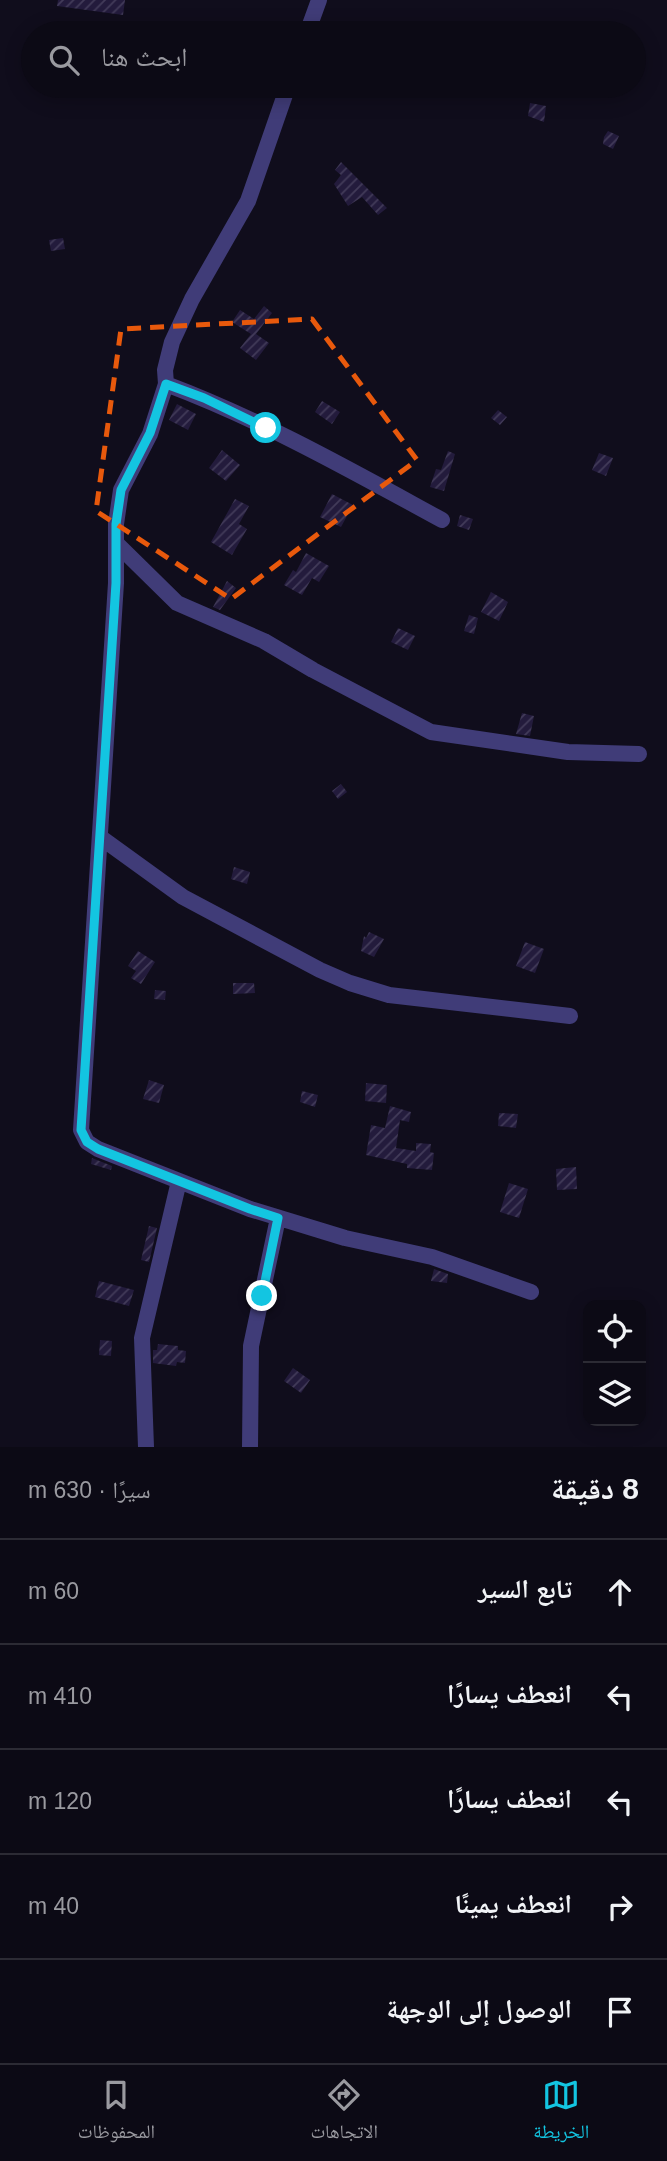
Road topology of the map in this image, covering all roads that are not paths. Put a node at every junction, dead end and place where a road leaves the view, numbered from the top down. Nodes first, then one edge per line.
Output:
1 (319, 0) edge
2 (311, 21) edge
3 (284, 98) edge
4 (166, 384) junction
5 (442, 520) dead end
6 (116, 543) junction
7 (639, 754) dead end
8 (100, 837) junction
9 (570, 1016) dead end
10 (179, 1181) junction
11 (278, 1218) junction
12 (531, 1292) dead end
13 (146, 1447) edge
14 (250, 1447) edge

1 - 2 street
3 - 4 street
4 - 5 street
4 - 6 street
6 - 7 street
6 - 8 street
8 - 9 street
8 - 10 street
10 - 11 street
10 - 13 street
11 - 12 street
11 - 14 street

